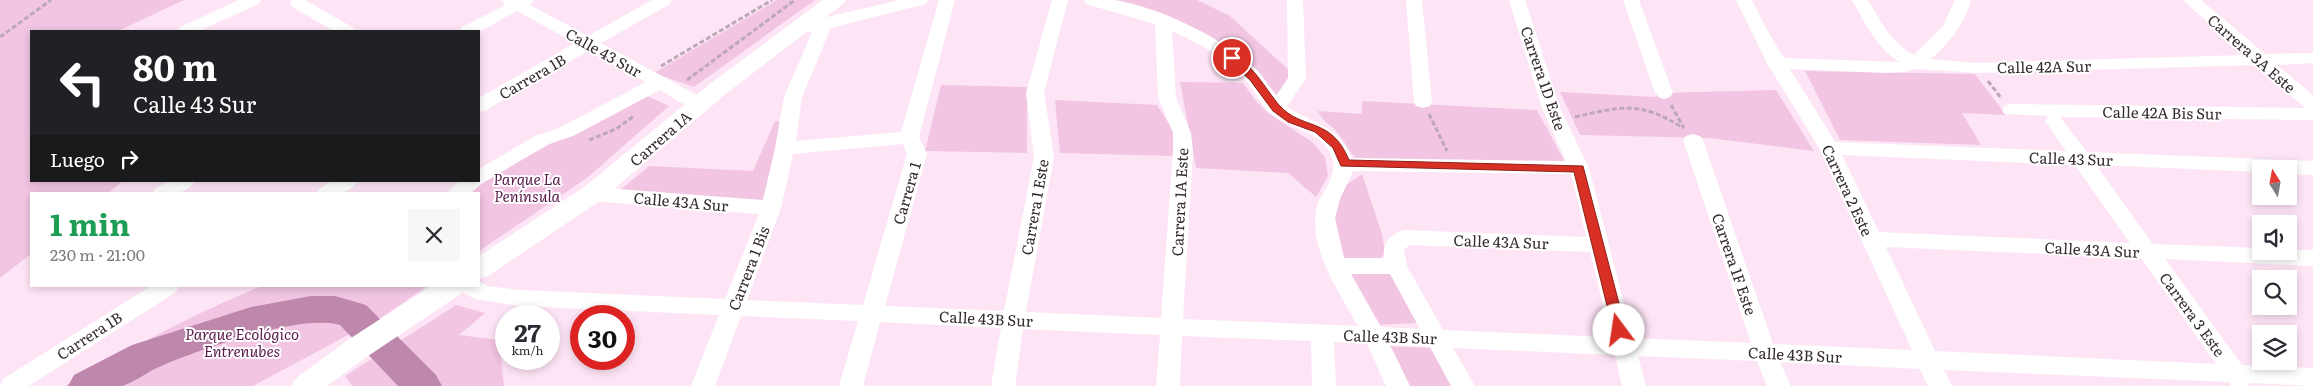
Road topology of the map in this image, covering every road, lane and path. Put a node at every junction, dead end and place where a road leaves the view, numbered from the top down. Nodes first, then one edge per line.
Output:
1 (51, 0) edge
2 (253, 0) edge
3 (664, 0) edge
4 (772, 0) edge
5 (836, 0) edge
6 (920, 0) edge
7 (947, 0) edge
8 (1060, 0) edge
9 (1092, 0) edge
10 (1295, 0) edge
11 (1414, 0) edge
12 (1517, 0) edge
13 (1631, 0) edge
14 (1744, 0) edge
15 (1860, 0) edge
16 (1963, 0) edge
17 (2191, 0) edge
18 (518, 2) edge
19 (298, 3) dead end
20 (1163, 21) junction
21 (824, 23) junction
22 (188, 30) edge
23 (344, 30) edge
24 (470, 30) edge
25 (788, 36) junction
26 (0, 37) edge
27 (588, 44) junction
28 (2313, 58) edge
29 (2259, 60) junction
30 (1776, 63) junction
31 (1915, 63) junction
32 (1977, 68) junction
33 (652, 79) junction
34 (1664, 93) joint
35 (1423, 102) joint
36 (699, 104) junction
37 (480, 105) edge
38 (2312, 106) edge
39 (1277, 109) junction
40 (2011, 110) joint
41 (2054, 120) dead end
42 (1557, 121) junction
43 (1689, 135) junction
44 (909, 137) junction
45 (785, 148) junction
46 (1829, 148) junction
47 (2080, 158) junction
48 (1345, 164) junction
49 (1454, 166) junction
50 (1579, 168) junction
51 (2313, 168) edge
52 (480, 177) edge
53 (184, 182) edge
54 (346, 182) edge
55 (472, 182) edge
56 (166, 192) edge
57 (329, 192) edge
58 (459, 192) edge
59 (592, 194) junction
60 (771, 208) junction
61 (1870, 238) junction
62 (1598, 245) junction
63 (2147, 251) junction
64 (2313, 258) edge
65 (1336, 266) junction
66 (1396, 266) junction
67 (480, 268) edge
68 (166, 287) edge
69 (450, 287) edge
70 (472, 287) edge
71 (733, 307) junction
72 (870, 313) junction
73 (1013, 320) junction
74 (1172, 327) junction
75 (1322, 333) junction
76 (1374, 336) junction
77 (1435, 338) junction
78 (1624, 347) junction
79 (1765, 353) junction
80 (1926, 360) junction
81 (2313, 377) edge
82 (2240, 380) edge
83 (313, 383) edge
84 (12, 386) edge
85 (702, 386) edge
86 (851, 386) edge
87 (1003, 386) edge
88 (1168, 386) edge
89 (1324, 386) edge
90 (1398, 386) edge
91 (1463, 386) edge
92 (1634, 386) edge
93 (1779, 386) edge
94 (1940, 386) edge

1 - 26 path
2 - 22 street
3 - 27 street, Carrera 1B
4 - 33 path
5 - 25 main road, Carrera 1A
6 - 21 street
7 - 44 street
8 - 73 street, Carrera 1 Este
9 - 20 street
10 - 39 street
11 - 35 street
12 - 42 street, Carrera 1D Este
13 - 34 street
14 - 30 street, Carrera 2 Este
15 - 31 street
16 - 31 street
17 - 29 street, Carrera 3A Este
18 - 24 street
18 - 27 street, Calle 43 Sur
19 - 23 street
20 - 39 street
20 - 74 street, Carrera 1A Este
21 - 25 street
21 - 45 street
25 - 36 main road, Carrera 1A
27 - 33 street, Calle 43 Sur
27 - 37 street, Carrera 1B
28 - 29 street, Calle 42A Sur
29 - 32 street, Calle 42A Sur
29 - 38 street, Carrera 3A Este
30 - 31 street, Calle 42A Sur
30 - 46 street, Carrera 2 Este
31 - 32 street, Calle 42A Sur
32 - 40 path
33 - 36 street, Calle 43 Sur
33 - 52 street
34 - 43 path
35 - 49 path
36 - 59 main road, Carrera 1A
38 - 40 street, Calle 42A Bis Sur
39 - 48 street
41 - 47 street, Carrera 3 Este
42 - 43 path
42 - 50 street, Carrera 1D Este
43 - 79 street, Carrera 1F Este
44 - 45 street
44 - 72 street, Carrera 1
45 - 60 street, Carrera 1 Bis
46 - 47 street, Calle 43 Sur
46 - 61 street, Carrera 2 Este
47 - 51 street, Calle 43 Sur
47 - 63 street, Carrera 3 Este
48 - 49 street
48 - 65 street
49 - 50 street
50 - 62 street, Carrera 1D Este
53 - 56 street
54 - 57 street
55 - 58 street
59 - 60 street, Calle 43A Sur
59 - 67 main road, Carrera 1A
60 - 71 street, Carrera 1 Bis
61 - 63 street, Calle 43A Sur
61 - 80 street, Carrera 2 Este
62 - 66 street, Calle 43A Sur
62 - 78 street, Carrera 1D Este
63 - 64 street, Calle 43A Sur
63 - 82 street, Carrera 3 Este
65 - 66 street
65 - 76 street
66 - 77 street
68 - 84 street, Carrera 1B
69 - 83 main road
70 - 71 street, Calle 43B Sur
71 - 72 street, Calle 43B Sur
71 - 85 street, Carrera 1 Bis
72 - 73 street, Calle 43B Sur
72 - 86 street, Carrera 1
73 - 74 street, Calle 43B Sur
73 - 87 street, Carrera 1 Este
74 - 75 street, Calle 43B Sur
74 - 88 street, Carrera 1A Este
75 - 76 street, Calle 43B Sur
75 - 89 street
76 - 77 street, Calle 43B Sur
76 - 90 street
77 - 78 street, Calle 43B Sur
77 - 91 street
78 - 79 street, Calle 43B Sur
78 - 92 street, Carrera 1D Este
79 - 80 street, Calle 43B Sur
79 - 93 street, Carrera 1F Este
80 - 82 street, Calle 43B Sur
80 - 94 street, Carrera 2 Este
81 - 82 street, Calle 43B Sur

